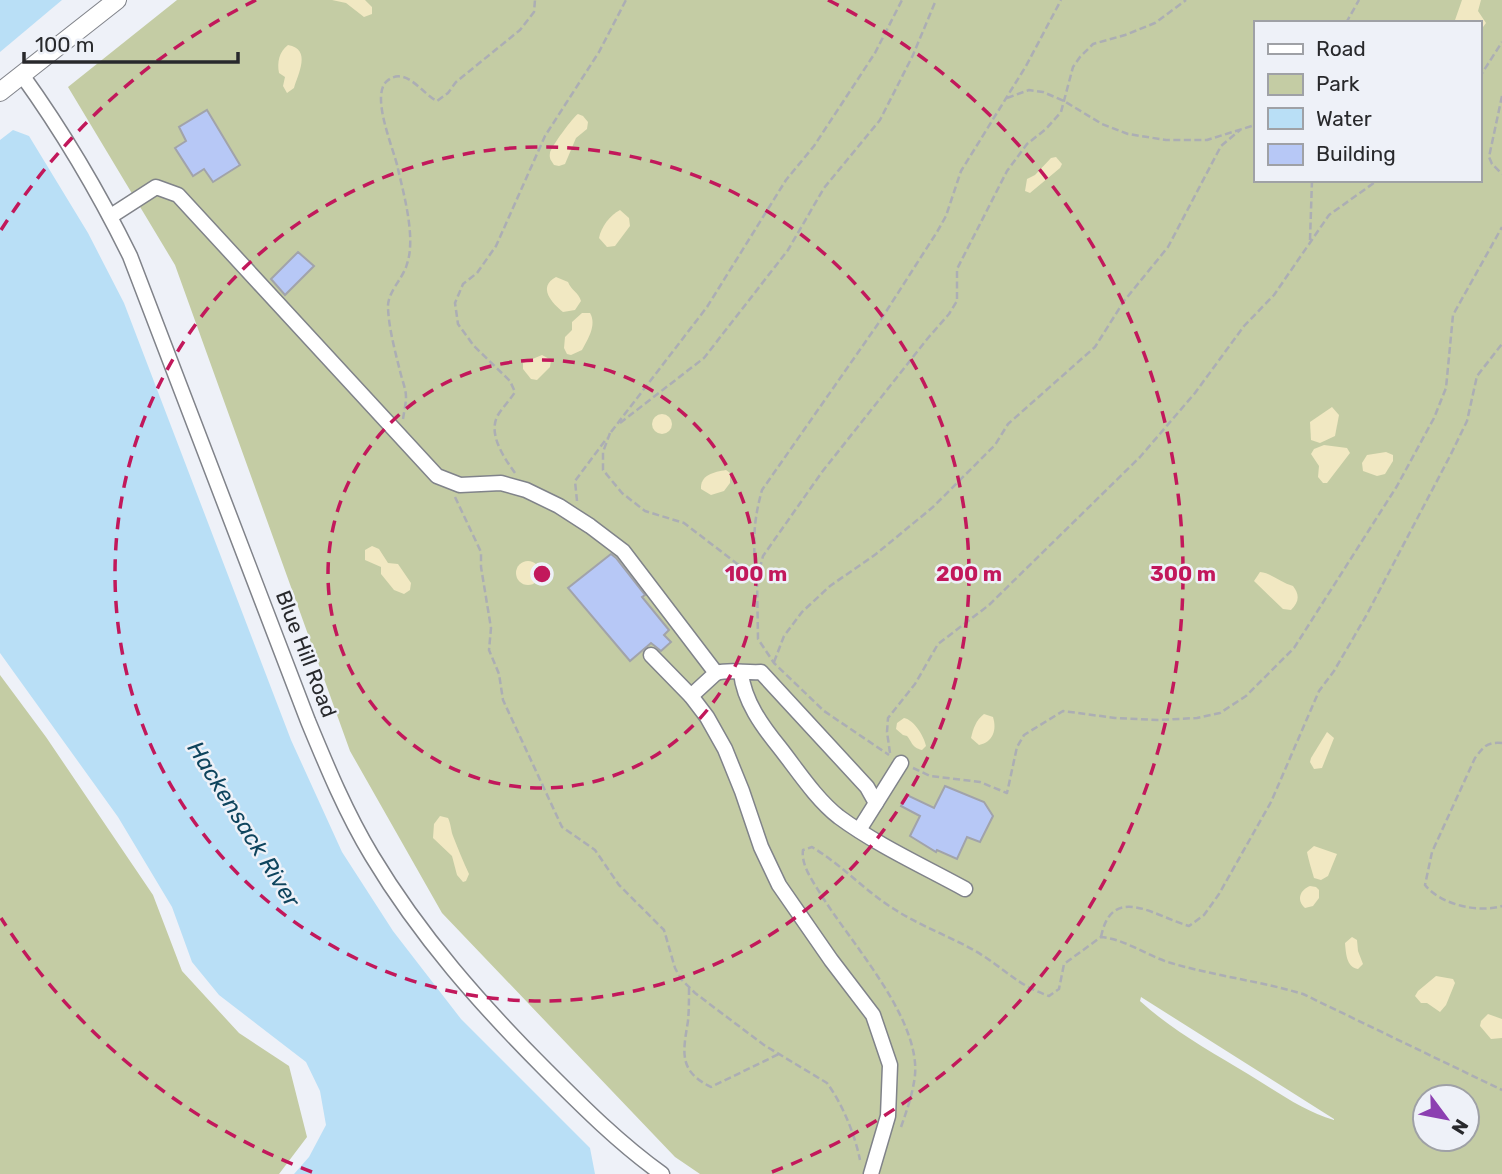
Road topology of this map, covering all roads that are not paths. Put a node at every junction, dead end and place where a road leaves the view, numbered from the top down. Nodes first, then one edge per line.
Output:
1 (117, 0) edge
2 (22, 75) junction
3 (0, 92) edge
4 (111, 216) junction
5 (651, 655) dead end
6 (716, 673) junction
7 (741, 673) junction
8 (691, 696) junction
9 (901, 763) road end
10 (876, 803) junction
11 (859, 830) junction
12 (965, 889) dead end
13 (865, 1169) edge
14 (662, 1174) edge

1 - 2 main road
2 - 3 main road
2 - 4 street, Blue Hill Road
4 - 6 street
4 - 14 street, Blue Hill Road
5 - 8 street
6 - 7 street
6 - 8 street
7 - 10 street
7 - 11 street
8 - 13 street
9 - 10 street
10 - 11 street
11 - 12 street

